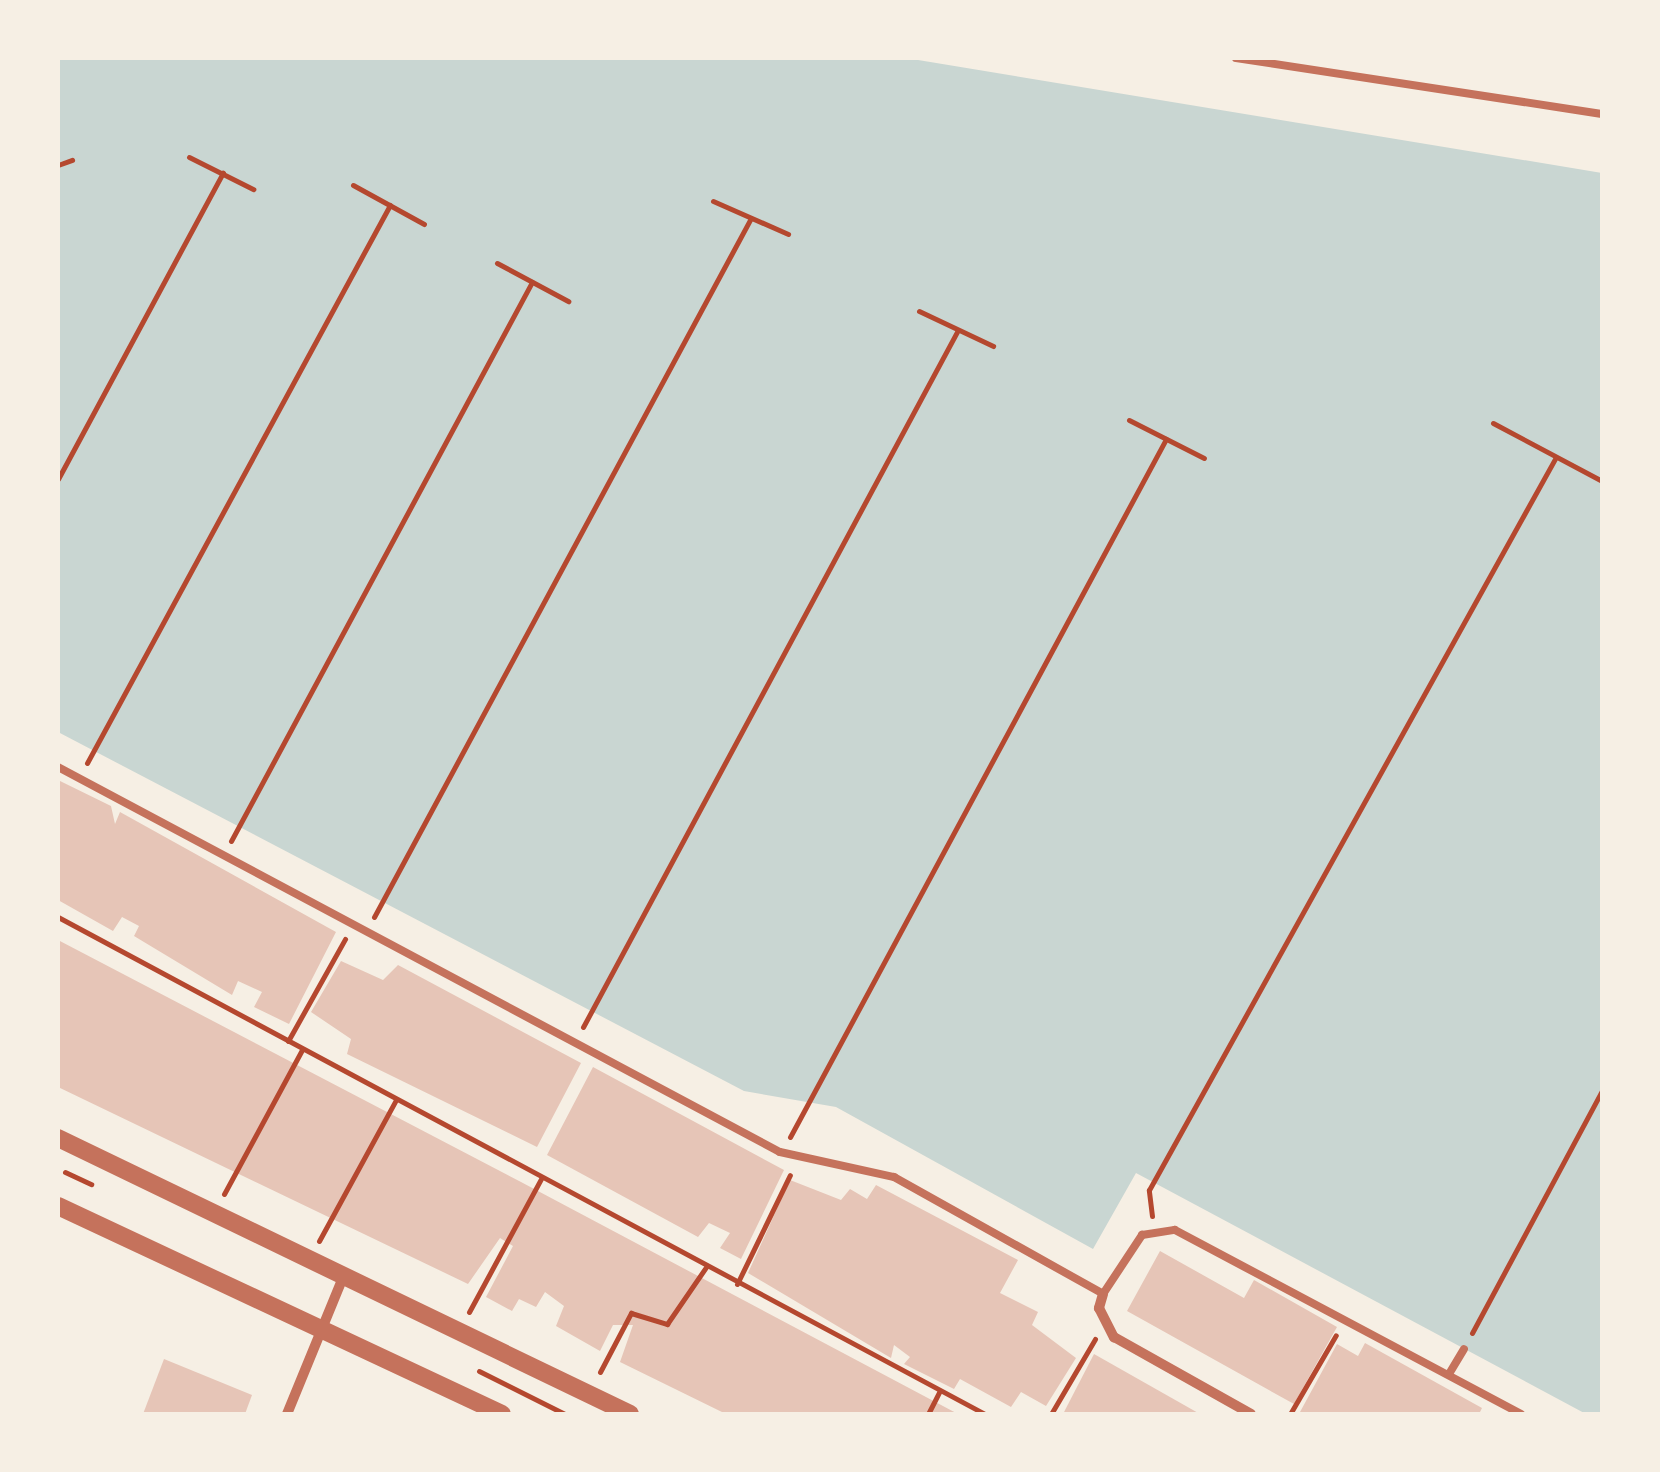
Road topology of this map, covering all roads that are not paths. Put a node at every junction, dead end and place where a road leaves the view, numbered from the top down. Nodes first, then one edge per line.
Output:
1 (1236, 58) edge
2 (1602, 114) edge
3 (58, 767) edge
4 (58, 1138) edge
5 (58, 1206) edge
6 (344, 1274) junction
7 (1103, 1294) junction
8 (319, 1330) junction
9 (1464, 1349) road end
10 (1449, 1374) junction
11 (287, 1414) edge
12 (502, 1414) edge
13 (630, 1414) edge
14 (1251, 1414) edge
15 (1522, 1414) edge

1 - 2 lane
3 - 7 lane
4 - 6 street
5 - 8 street
6 - 8 street
6 - 13 street
7 - 10 lane
7 - 14 street
8 - 11 street
8 - 12 street
9 - 10 lane
10 - 15 lane

